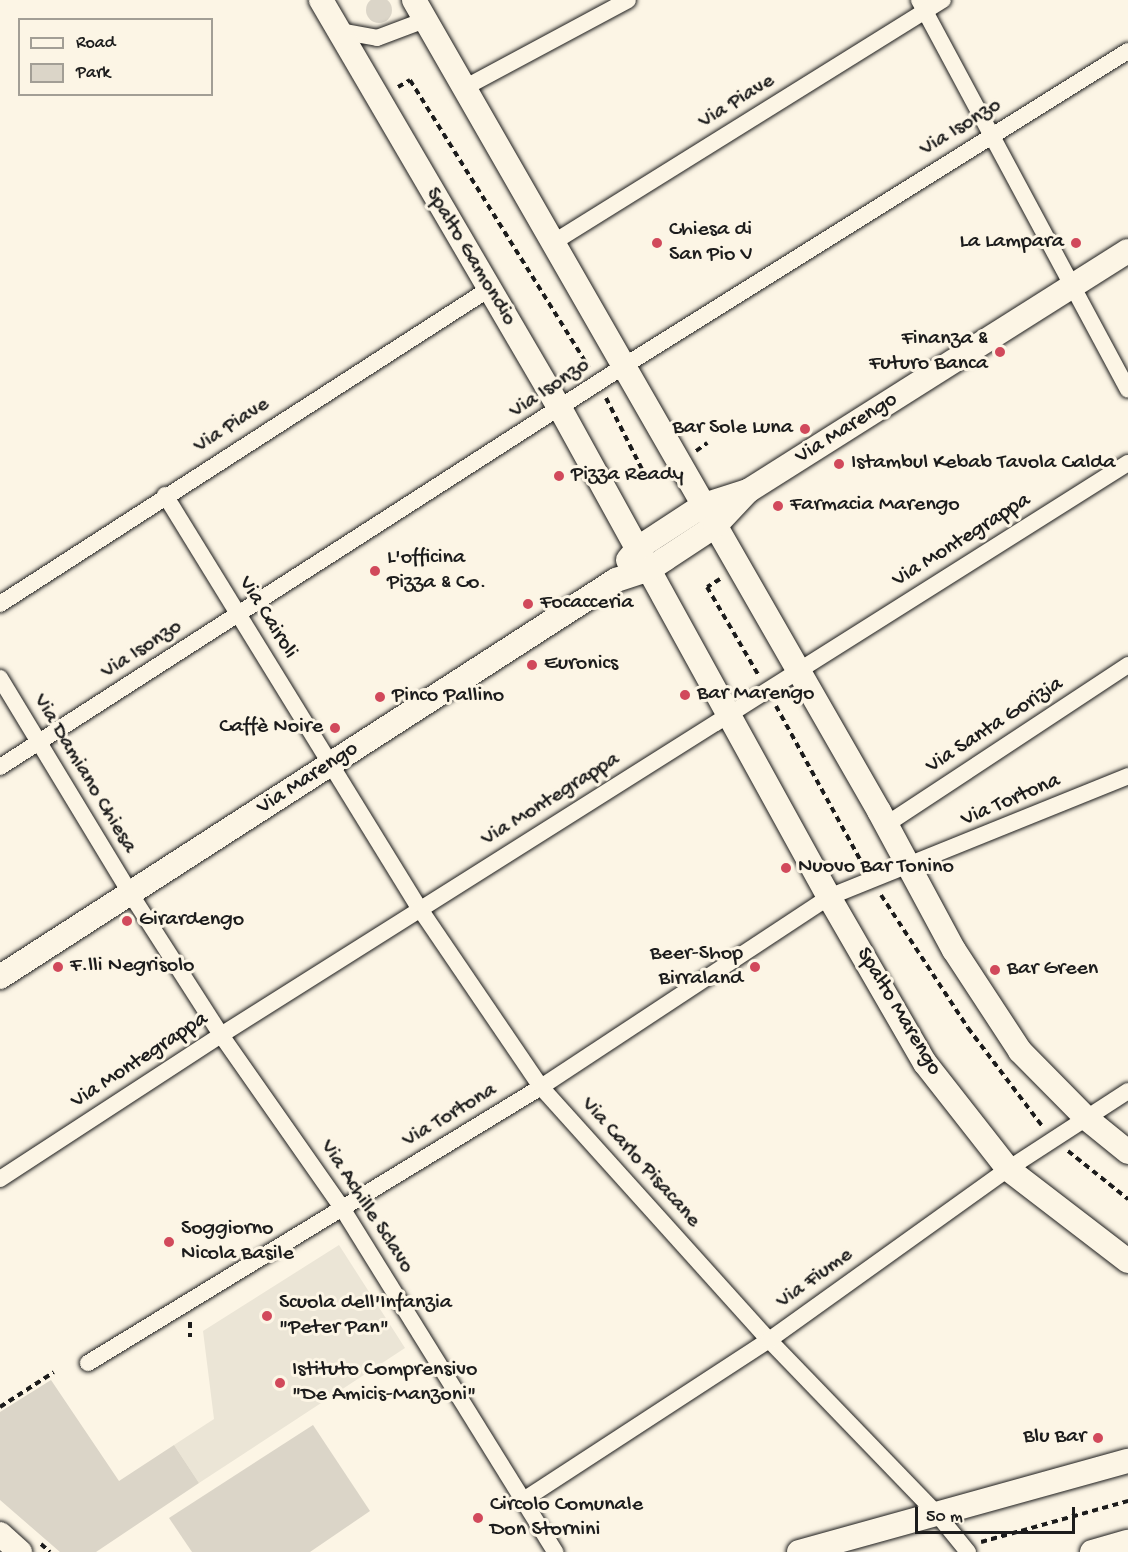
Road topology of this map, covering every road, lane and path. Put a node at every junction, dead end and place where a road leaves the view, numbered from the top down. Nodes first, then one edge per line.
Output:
1 (438, 0) edge
2 (628, 0) edge
3 (943, 0) edge
4 (329, 3) edge
5 (922, 6) edge
6 (419, 10) edge
7 (339, 32) junction
8 (1128, 51) edge
9 (410, 80) dead end
10 (464, 88) junction
11 (990, 136) junction
12 (554, 242) junction
13 (1128, 250) edge
14 (1071, 287) junction
15 (489, 289) junction
16 (624, 366) junction
17 (598, 384) junction
18 (1128, 388) edge
19 (561, 410) junction
20 (1128, 463) edge
21 (647, 479) dead end
22 (165, 495) junction
23 (710, 516) junction
24 (644, 559) junction
25 (707, 587) dead end
26 (0, 604) edge
27 (239, 615) junction
28 (1128, 665) edge
29 (799, 670) junction
30 (0, 678) edge
31 (767, 689) junction
32 (729, 713) junction
33 (39, 742) junction
34 (331, 764) junction
35 (0, 767) edge
36 (1128, 776) edge
37 (886, 824) junction
38 (852, 844) dead end
39 (911, 867) junction
40 (130, 893) junction
41 (829, 897) junction
42 (420, 909) junction
43 (0, 977) edge
44 (221, 1035) junction
45 (541, 1087) junction
46 (1128, 1091) edge
47 (1086, 1118) junction
48 (1128, 1152) edge
49 (1008, 1169) junction
50 (0, 1179) edge
51 (342, 1208) junction
52 (1128, 1261) edge
53 (192, 1319) dead end
54 (190, 1337) dead end
55 (769, 1340) junction
56 (88, 1364) dead end
57 (54, 1372) dead end
58 (0, 1407) edge
59 (1128, 1461) edge
60 (525, 1499) junction
61 (1128, 1501) edge
62 (938, 1514) junction
63 (0, 1534) edge
64 (1128, 1542) edge
65 (965, 1549) edge
66 (20, 1552) edge
67 (555, 1552) edge
68 (799, 1552) edge
69 (1092, 1552) edge

1 - 6 street
2 - 10 street
3 - 5 street, Via Piave
4 - 7 street, Spalto Gamondio
5 - 11 street
5 - 12 street, Via Piave
6 - 7 street
6 - 10 street
7 - 15 street, Spalto Gamondio
8 - 11 street, Via Isonzo
9 - 17 path
10 - 12 street
11 - 14 street
11 - 16 street, Via Isonzo
12 - 16 street
13 - 14 street, Via Marengo
14 - 18 street
14 - 23 street, Via Marengo
15 - 19 street, Spalto Gamondio
15 - 22 street, Via Piave
16 - 17 street, Via Isonzo
16 - 23 street
17 - 19 street, Via Isonzo
17 - 21 path
19 - 24 street, Spalto Gamondio
19 - 27 street, Via Isonzo
20 - 29 street, Via Montegrappa
22 - 26 street, Via Piave
22 - 27 street, Via Cairoli
23 - 24 street, Via Marengo
23 - 29 street
24 - 32 street, Spalto Gamondio
24 - 34 street, Via Marengo
25 - 31 path
27 - 33 street, Via Isonzo
27 - 34 street, Via Cairoli
28 - 37 street, Via Santa Gorizia
29 - 31 street, Via Montegrappa
29 - 37 street
30 - 33 street, Via Damiano Chiesa
31 - 32 street, Via Montegrappa
31 - 38 path
32 - 41 street, Spalto Marengo
32 - 42 street, Via Montegrappa
33 - 35 street, Via Isonzo
33 - 40 street, Via Damiano Chiesa
34 - 40 street, Via Marengo
34 - 42 street, Via Carlo Pisacane
36 - 39 street, Via Tortona
37 - 39 street
39 - 41 street, Via Tortona
39 - 47 street
40 - 43 street, Via Marengo
40 - 44 street, Via Achille Sclavo
41 - 45 street, Via Tortona
41 - 49 street, Spalto Marengo
42 - 44 street, Via Montegrappa
42 - 45 street, Via Carlo Pisacane
44 - 50 street, Via Montegrappa
44 - 51 street, Via Achille Sclavo
45 - 51 street, Via Tortona
45 - 55 street, Via Carlo Pisacane
46 - 47 street, Via Fiume
47 - 48 street
47 - 49 street, Via Fiume
49 - 52 street, Spalto Marengo
49 - 55 street, Via Fiume
51 - 56 street, Via Tortona
51 - 60 street, Via Achille Sclavo
53 - 54 path
55 - 60 street, Via Fiume
55 - 62 street, Via Carlo Pisacane
57 - 58 path
59 - 62 street
60 - 67 street, Via Achille Sclavo
61 - 65 path
62 - 65 street, Via Carlo Pisacane
62 - 68 street
63 - 66 street
64 - 69 street

